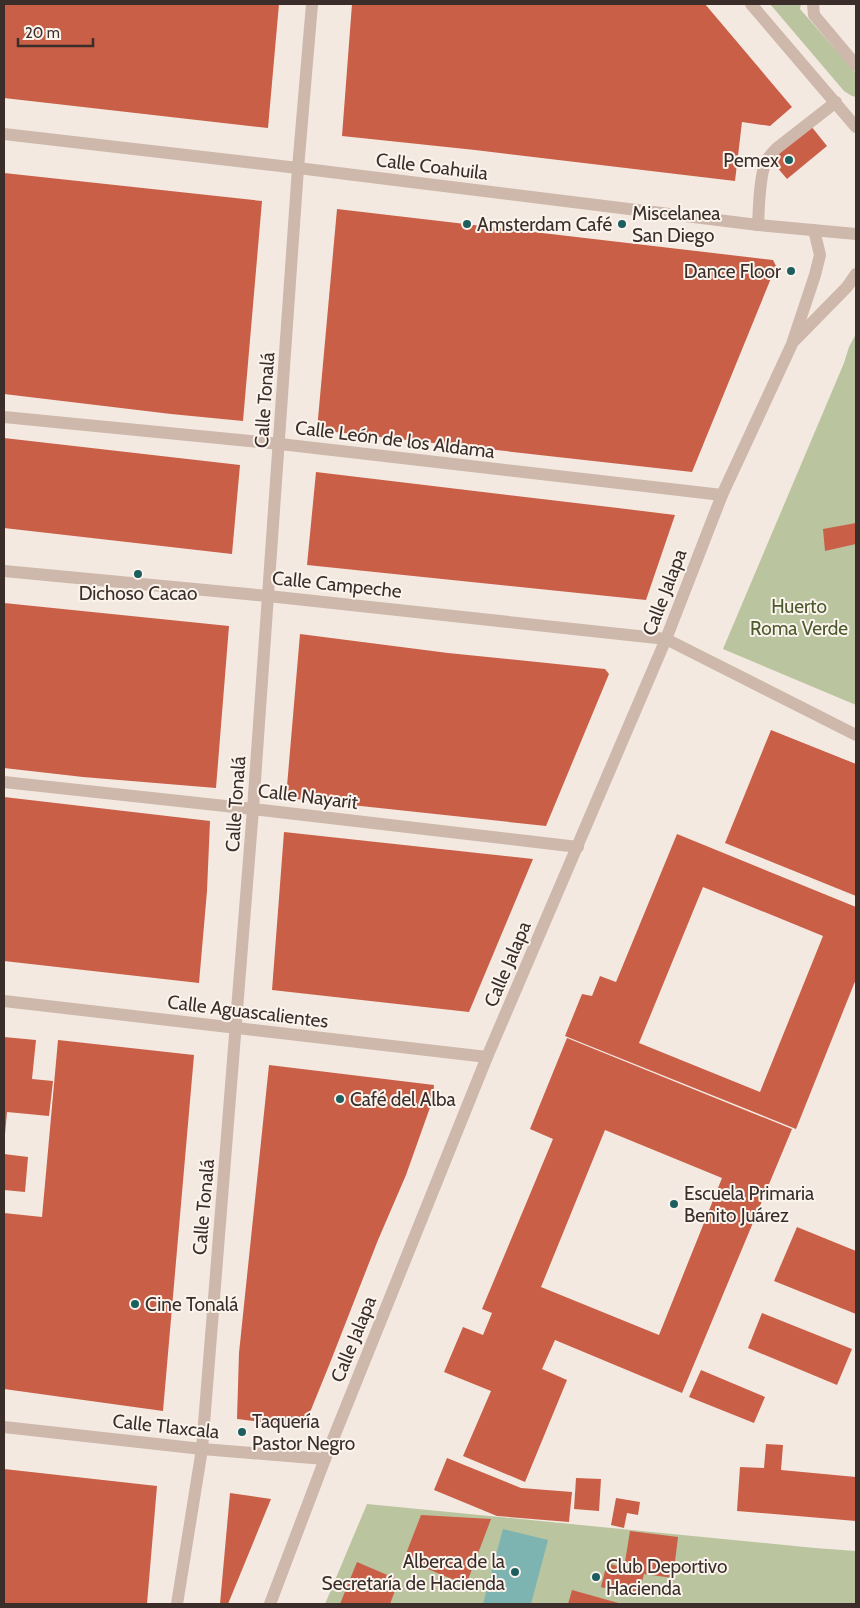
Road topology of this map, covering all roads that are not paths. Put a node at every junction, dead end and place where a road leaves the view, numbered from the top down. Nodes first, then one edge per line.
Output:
1 (312, 4) edge
2 (751, 4) edge
3 (813, 4) edge
4 (856, 65) edge
5 (836, 102) junction
6 (852, 113) edge
7 (856, 127) edge
8 (4, 134) edge
9 (298, 168) junction
10 (758, 225) junction
11 (814, 230) junction
12 (856, 234) edge
13 (856, 274) edge
14 (792, 344) junction
15 (4, 417) edge
16 (280, 444) junction
17 (722, 495) junction
18 (4, 571) edge
19 (268, 596) junction
20 (666, 639) junction
21 (856, 735) edge
22 (4, 782) edge
23 (253, 809) junction
24 (578, 847) junction
25 (4, 1001) edge
26 (236, 1028) junction
27 (487, 1057) junction
28 (4, 1427) edge
29 (202, 1449) junction
30 (325, 1459) junction
31 (177, 1604) edge
32 (270, 1604) edge

1 - 9 street, Calle Tonalá
2 - 5 street
3 - 4 street
5 - 6 street
5 - 10 street
6 - 7 street
8 - 9 street, Calle Coahuila
9 - 10 street, Calle Coahuila
9 - 16 street, Calle Tonalá
10 - 11 street, Calle Coahuila
11 - 12 street, Calle Coahuila
11 - 14 street, Calle Jalapa
13 - 14 street, Calle Jalapa
14 - 17 street, Calle Jalapa
15 - 16 street, Calle León de los Aldama
16 - 17 street, Calle León de los Aldama
16 - 19 street, Calle Tonalá
17 - 20 street, Calle Jalapa
18 - 19 street, Calle Campeche
19 - 20 street, Calle Campeche
19 - 23 street, Calle Tonalá
20 - 21 street
20 - 24 street, Calle Jalapa
22 - 23 street, Calle Nayarit
23 - 24 street, Calle Nayarit
23 - 26 street, Calle Tonalá
24 - 27 street, Calle Jalapa
25 - 26 street, Calle Aguascalientes
26 - 27 street, Calle Aguascalientes
26 - 29 street, Calle Tonalá
27 - 30 street, Calle Jalapa
28 - 29 street, Calle Tlaxcala
29 - 30 street, Calle Tlaxcala
29 - 31 street, Calle Tonalá
30 - 32 street, Calle Jalapa

